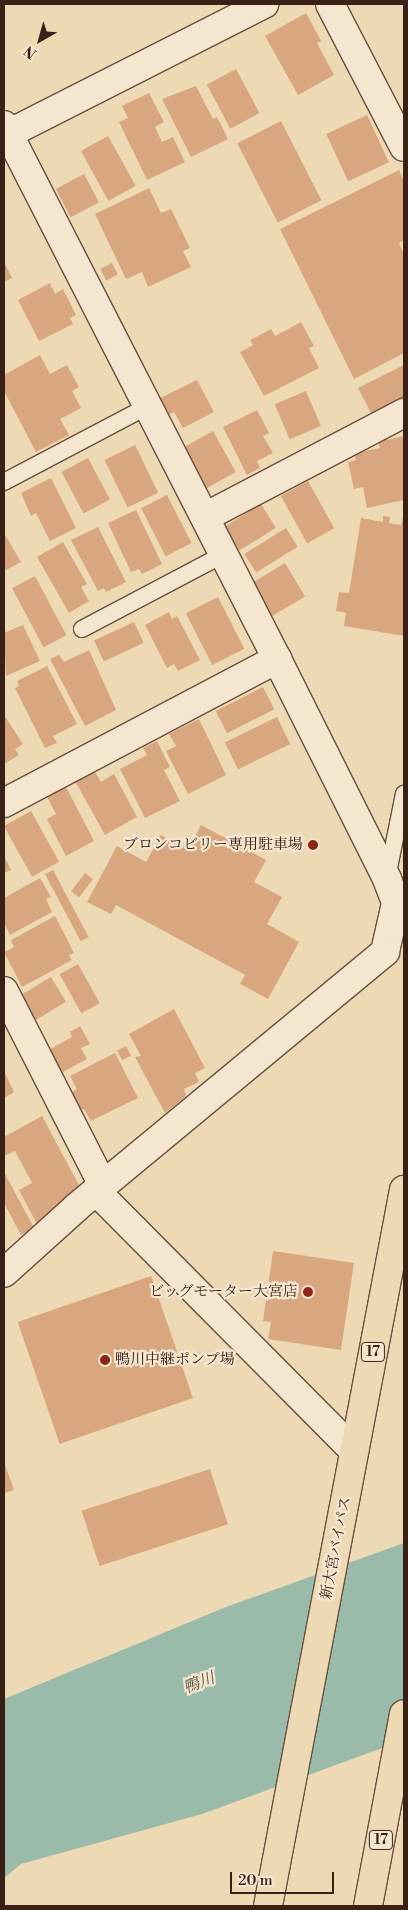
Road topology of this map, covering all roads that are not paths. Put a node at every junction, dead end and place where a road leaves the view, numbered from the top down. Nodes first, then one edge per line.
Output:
1 (264, 4) edge
2 (330, 4) edge
3 (5, 132) edge
4 (404, 147) edge
5 (148, 406) junction
6 (404, 413) edge
7 (4, 482) edge
8 (205, 518) junction
9 (224, 554) junction
10 (82, 629) dead end
11 (278, 659) junction
12 (404, 794) edge
13 (4, 803) edge
14 (387, 879) junction
15 (4, 991) edge
16 (100, 1188) junction
17 (404, 1190) edge
18 (4, 1272) edge
19 (354, 1451) junction
20 (404, 1714) edge
21 (268, 1906) edge
22 (368, 1906) edge

1 - 3 street
2 - 4 street
3 - 5 street
5 - 7 lane
5 - 8 street
6 - 8 street
8 - 9 street
9 - 10 lane
9 - 11 street
11 - 13 street
11 - 14 street
12 - 14 lane
14 - 16 street
15 - 16 street
16 - 18 street
16 - 19 street
17 - 19 highway, 新大宮バイパス / 17
19 - 21 highway, 新大宮バイパス / 17
20 - 22 highway, 17

